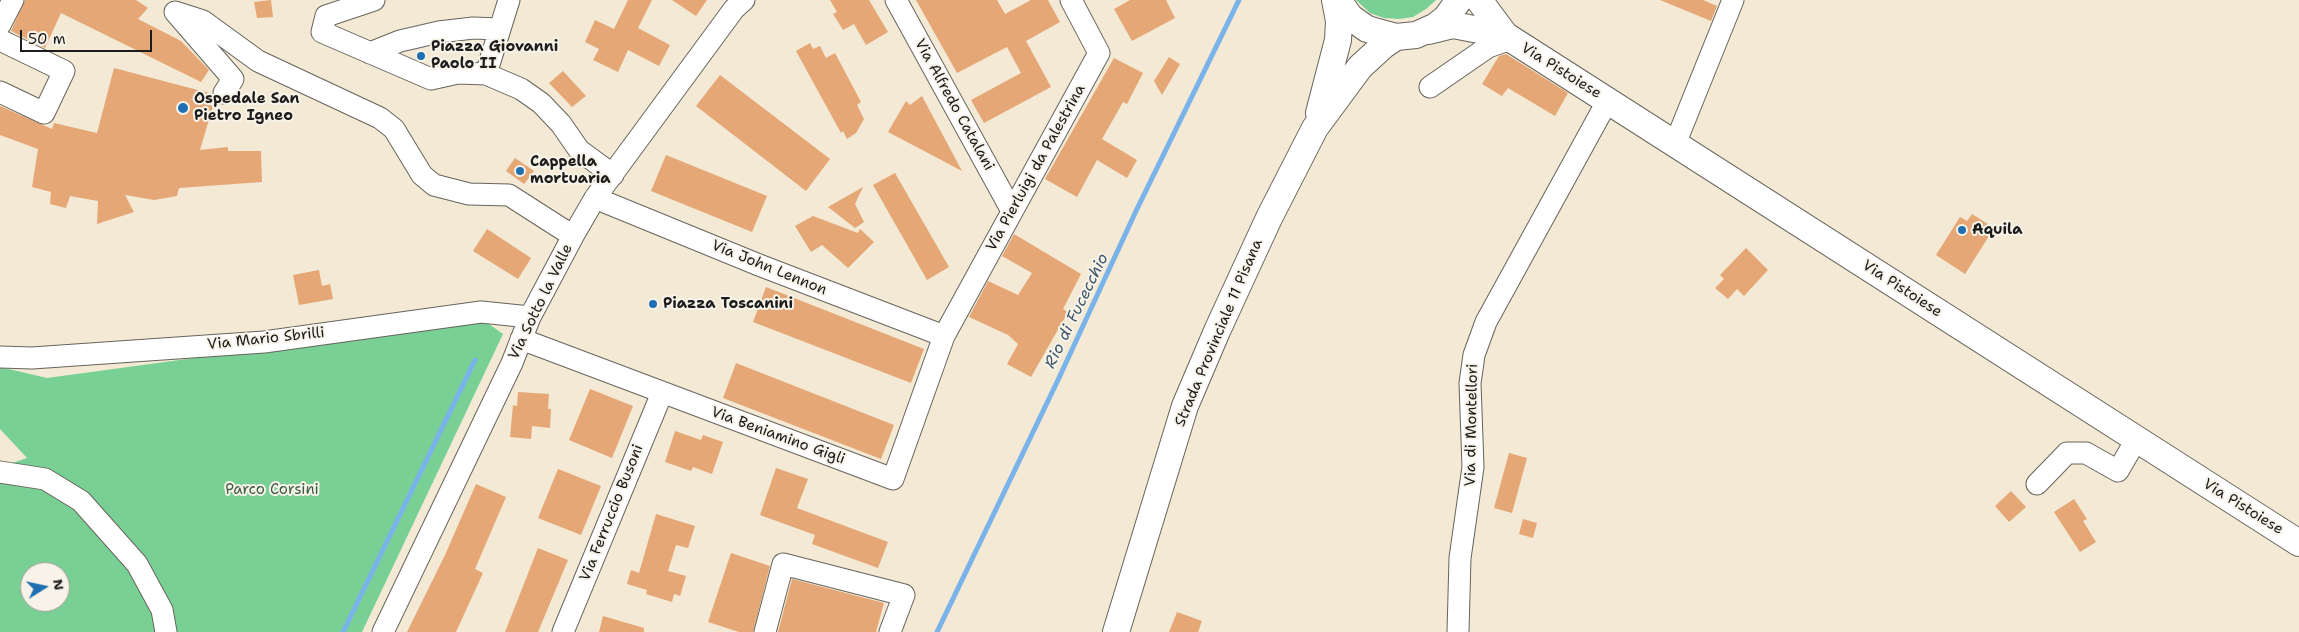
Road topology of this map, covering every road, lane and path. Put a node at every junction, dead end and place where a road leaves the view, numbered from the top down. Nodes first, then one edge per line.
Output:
1 (13, 0) edge
2 (374, 0) edge
3 (509, 0) edge
4 (896, 0) edge
5 (1071, 0) edge
6 (1337, 0) edge
7 (1459, 0) edge
8 (1479, 0) edge
9 (1733, 0) edge
10 (732, 3) edge
11 (0, 25) edge
12 (499, 28) junction
13 (1426, 32) junction
14 (1396, 37) junction
15 (1508, 37) junction
16 (0, 40) edge
17 (370, 53) junction
18 (486, 74) junction
19 (1430, 87) dead end
20 (0, 92) edge
21 (224, 93) dead end
22 (1608, 100) junction
23 (1315, 128) junction
24 (1675, 144) junction
25 (612, 175) junction
26 (596, 198) junction
27 (1012, 211) junction
28 (572, 236) junction
29 (530, 317) junction
30 (944, 336) junction
31 (521, 339) junction
32 (0, 357) edge
33 (662, 393) junction
34 (2136, 440) junction
35 (0, 472) edge
36 (2037, 484) dead end
37 (2299, 542) edge
38 (1121, 631) edge
39 (166, 632) edge
40 (383, 632) edge
41 (563, 632) edge
42 (765, 632) edge
43 (890, 632) edge
44 (1458, 632) edge

1 - 11 street
2 - 17 street
3 - 12 street
4 - 27 street, Via Alfredo Catalani
5 - 27 street, Via Pierluigi da Palestrina
6 - 14 main road
6 - 23 main road, Strada Provinciale 11 Pisana
7 - 13 main road
8 - 15 main road, Via Pistoiese
9 - 24 street
10 - 25 street, Via Sotto la Valle
12 - 17 street
12 - 18 street
13 - 14 main road, Via Pistoiese
13 - 15 main road, Via Pistoiese
14 - 23 main road, Strada Provinciale 11 Pisana
15 - 19 street
15 - 22 main road, Via Pistoiese
16 - 20 street
17 - 18 street
18 - 25 street
21 - 28 street
22 - 24 main road, Via Pistoiese
22 - 44 street, Via di Montellori
23 - 38 main road, Strada Provinciale 11 Pisana
24 - 34 main road, Via Pistoiese
25 - 26 street, Via Sotto la Valle
26 - 28 street, Via Sotto la Valle
26 - 30 street, Via John Lennon
27 - 30 street, Via Pierluigi da Palestrina
28 - 29 street, Via Sotto la Valle
29 - 31 street, Via Sotto la Valle
29 - 32 street, Via Mario Sbrilli
30 - 33 street, Via Beniamino Gigli
31 - 33 street, Via Beniamino Gigli
31 - 40 street, Via Sotto la Valle
33 - 41 street, Via Ferruccio Busoni
34 - 36 street
34 - 37 main road, Via Pistoiese
35 - 39 street
42 - 43 street

